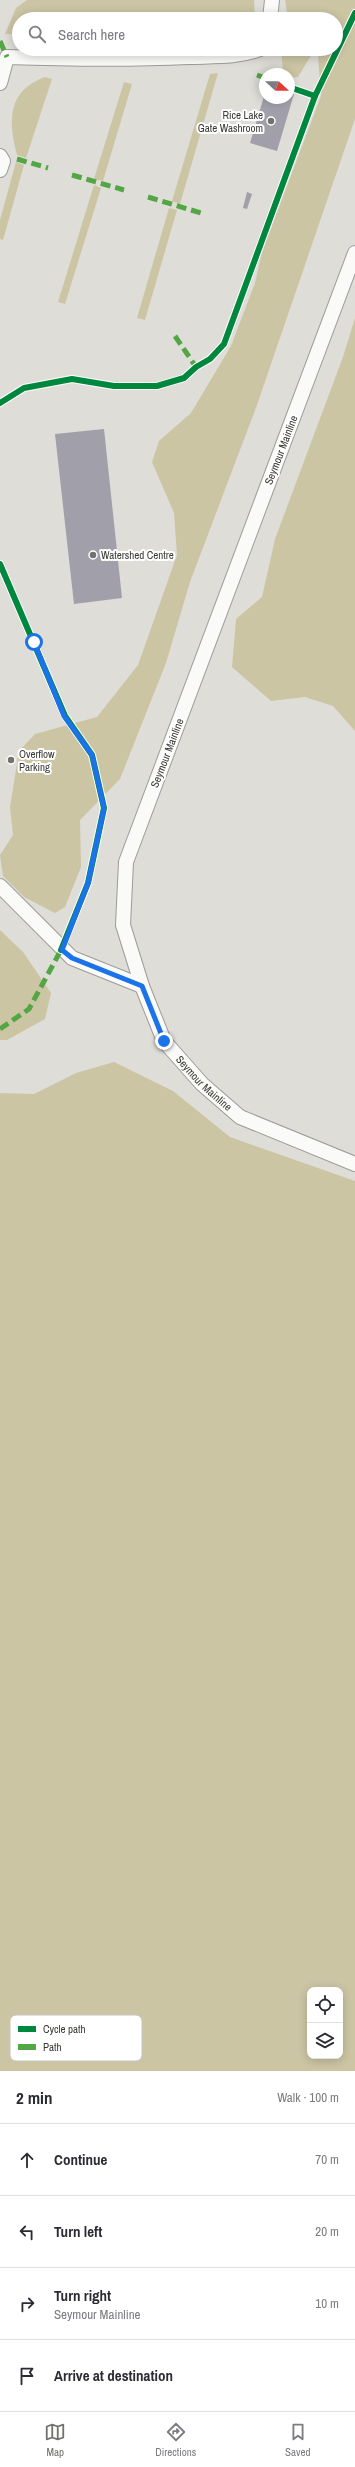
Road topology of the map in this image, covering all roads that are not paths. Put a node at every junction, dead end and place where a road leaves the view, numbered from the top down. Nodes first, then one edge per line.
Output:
1 (272, 0) edge
2 (271, 12) edge
3 (222, 56) edge
4 (0, 82) edge
5 (0, 156) edge
6 (0, 170) edge
7 (355, 253) edge
8 (0, 886) edge
9 (142, 986) junction
10 (355, 1164) edge

1 - 2 lane
3 - 4 lane
5 - 6 lane
7 - 9 lane, Seymour Mainline
8 - 9 lane
9 - 10 lane, Seymour Mainline

